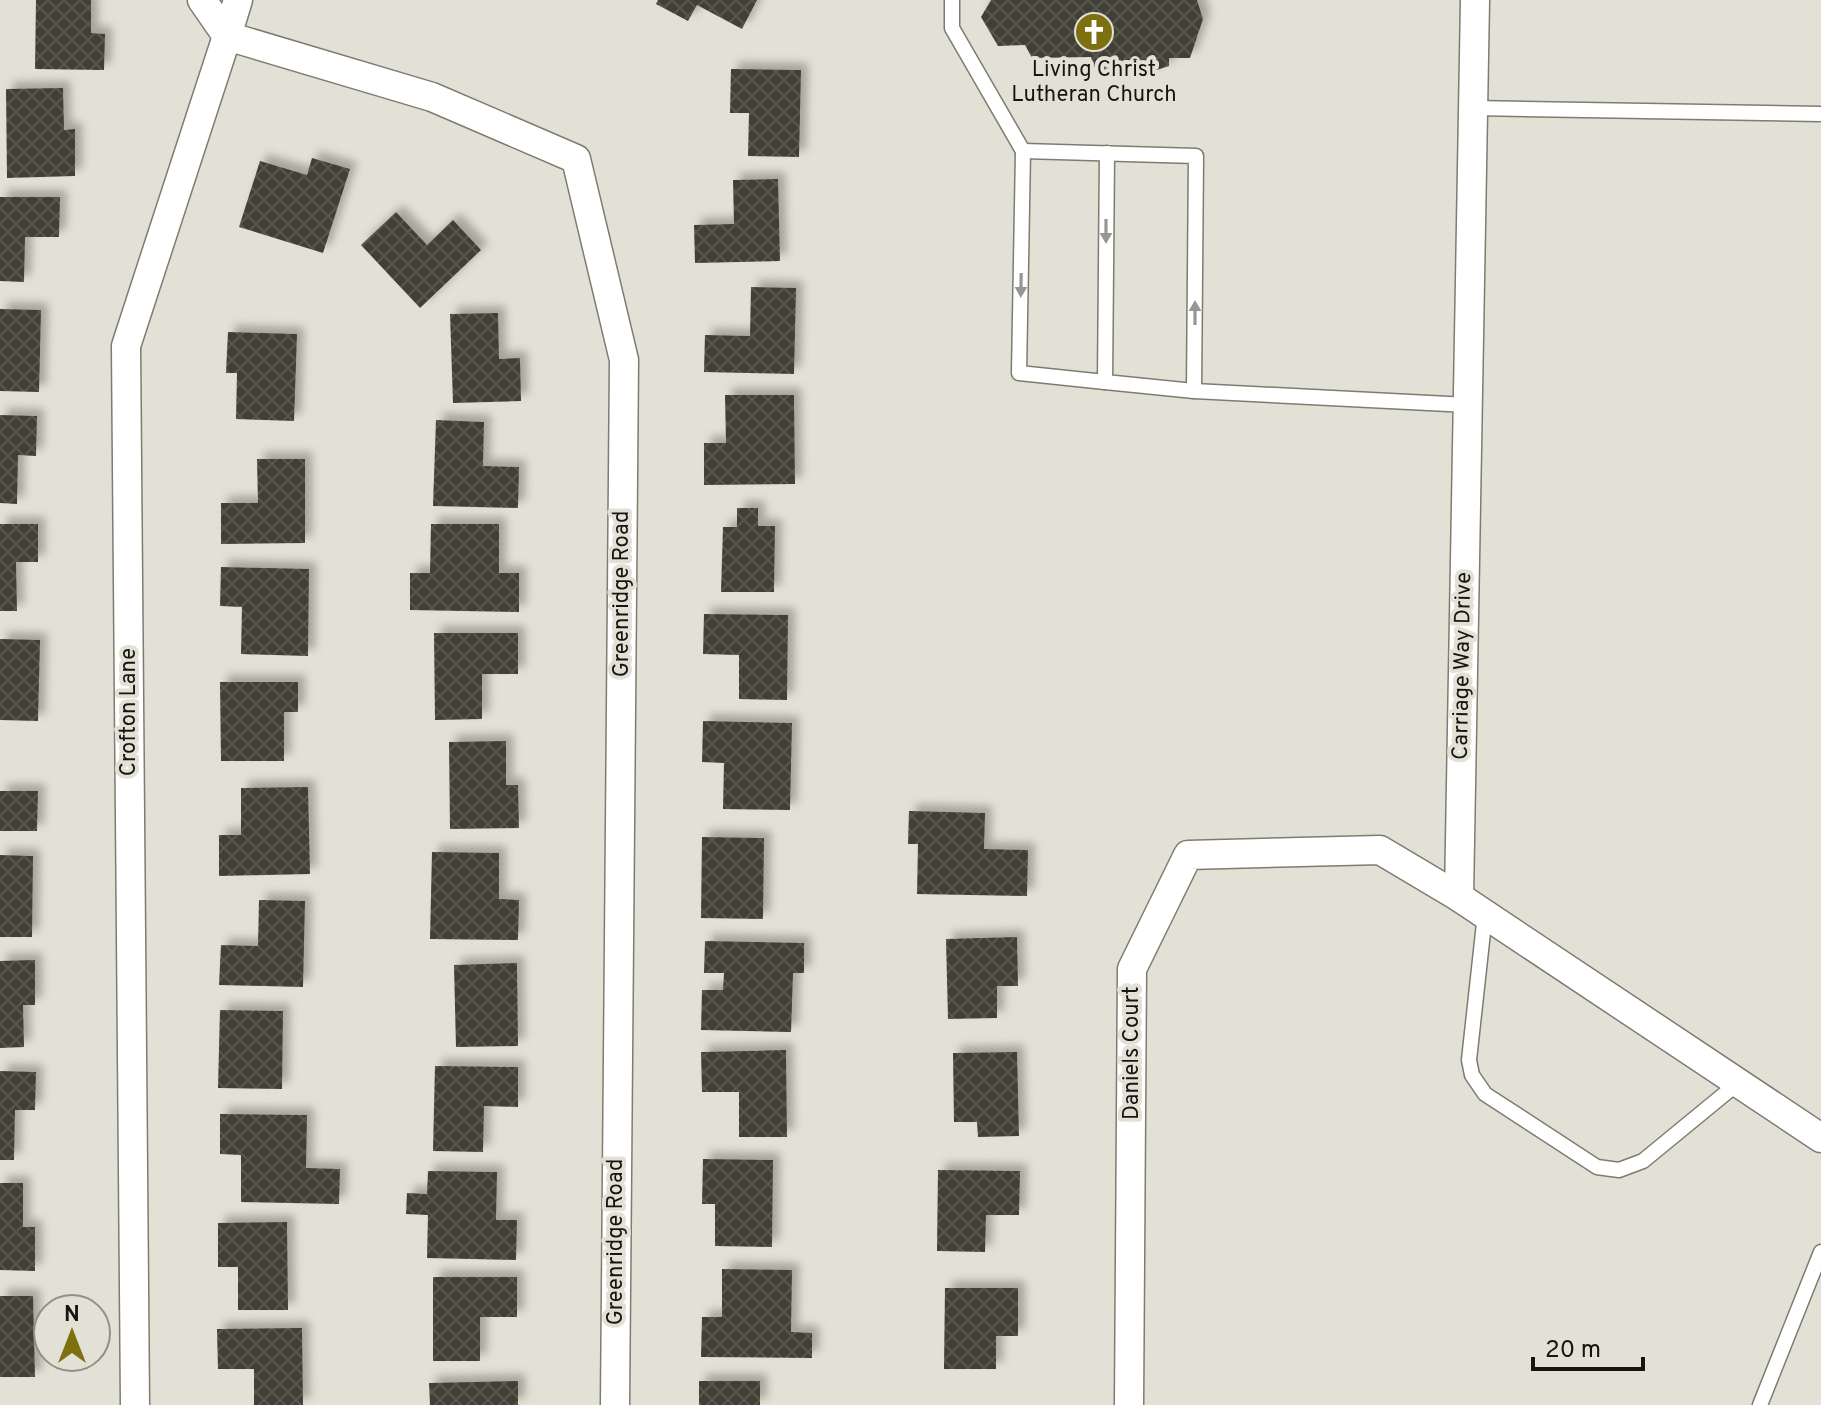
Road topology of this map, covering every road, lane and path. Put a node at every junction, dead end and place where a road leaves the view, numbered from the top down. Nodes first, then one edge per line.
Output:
1 (202, 0) edge
2 (238, 0) edge
3 (952, 0) edge
4 (1475, 0) edge
5 (227, 36) junction
6 (1473, 108) junction
7 (1821, 114) edge
8 (1023, 151) junction
9 (1107, 153) junction
10 (1105, 382) junction
11 (1194, 391) junction
12 (1468, 405) junction
13 (1459, 897) junction
14 (1485, 914) junction
15 (1738, 1083) junction
16 (1821, 1138) edge
17 (1821, 1252) edge
18 (135, 1405) edge
19 (615, 1405) edge
20 (1129, 1405) edge
21 (1760, 1405) edge

1 - 5 street
2 - 5 street, Crofton Lane
3 - 8 lane
4 - 6 street, Carriage Way Drive
5 - 18 street, Crofton Lane
5 - 19 street, Greenridge Road
6 - 7 lane
6 - 12 street, Carriage Way Drive
8 - 9 lane
8 -> 10 lane
9 -> 10 lane
11 -> 9 lane
10 - 11 lane
11 - 12 lane
12 - 13 street, Carriage Way Drive
13 - 14 street
13 - 20 street, Daniels Court
14 - 15 street
14 - 15 lane
15 - 16 street
17 - 21 lane

